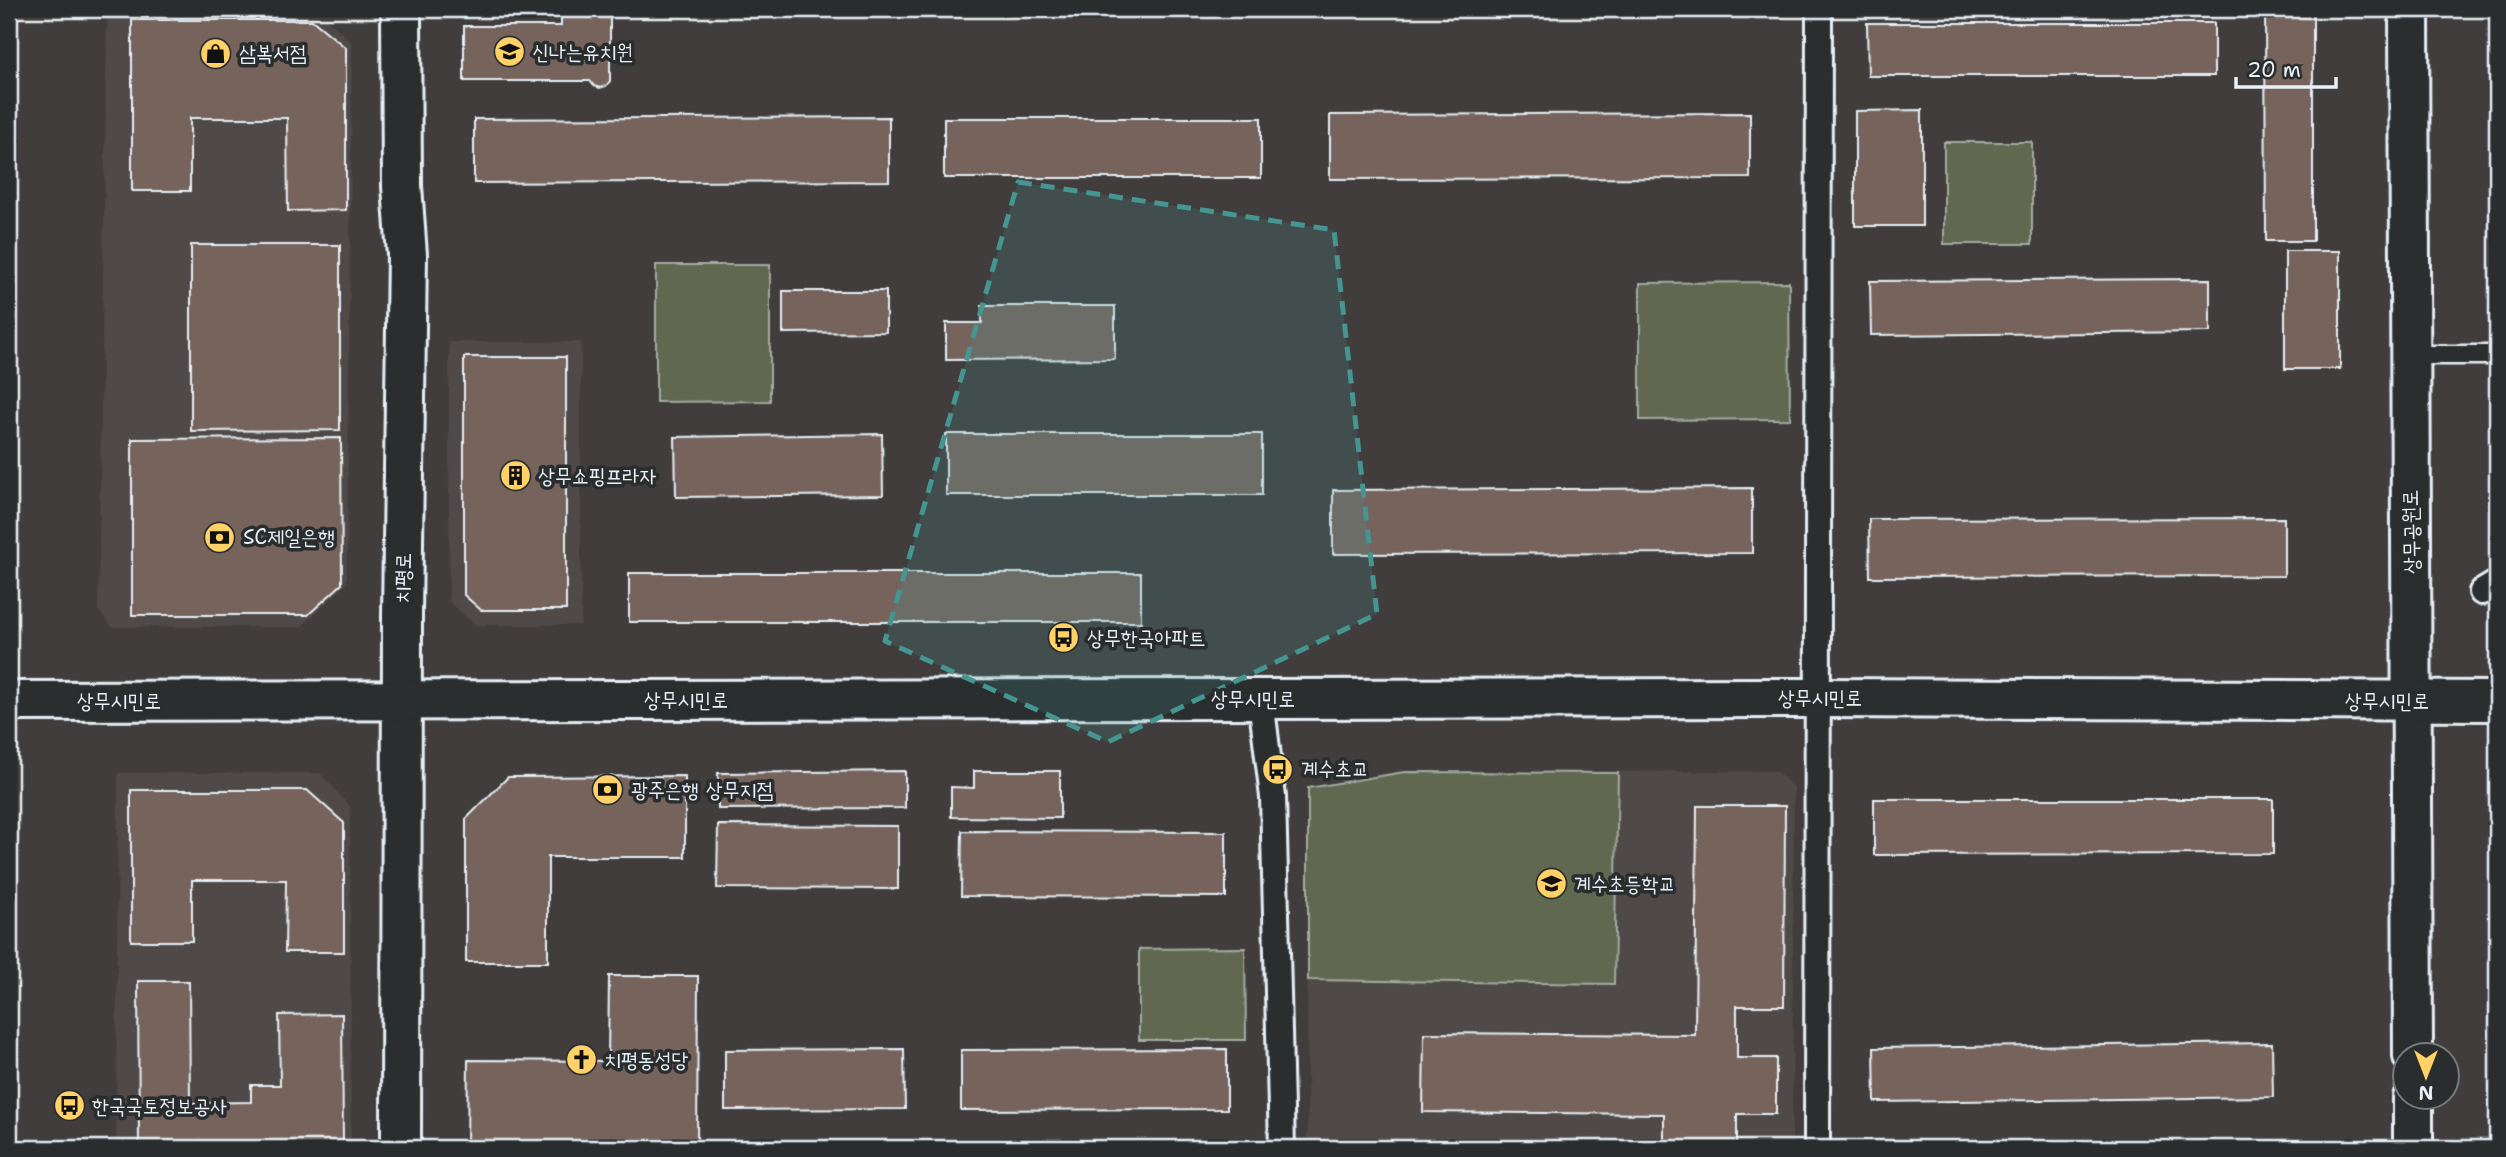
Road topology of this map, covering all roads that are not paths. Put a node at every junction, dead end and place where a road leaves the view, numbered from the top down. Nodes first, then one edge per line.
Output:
1 (401, 9) edge
2 (1819, 9) edge
3 (2409, 9) edge
4 (2409, 355) junction
5 (2497, 355) edge
6 (1817, 698) junction
7 (1261, 700) junction
8 (9, 701) edge
9 (2413, 701) junction
10 (2497, 701) edge
11 (403, 702) junction
12 (2413, 1042) edge
13 (2413, 1112) edge
14 (401, 1148) edge
15 (1282, 1148) edge
16 (1817, 1148) edge
17 (2413, 1148) edge

1 - 11 street, 치평로
2 - 6 street
3 - 4 street, 상무공원로
4 - 5 lane
4 - 9 street, 상무공원로
6 - 7 street, 상무시민로
6 - 9 street, 상무시민로
6 - 16 street
7 - 11 street, 상무시민로
7 - 15 street
8 - 11 street, 상무시민로
9 - 10 street, 상무시민로
9 - 12 street, 상무공원로
11 - 14 street, 치평로
13 - 17 street

